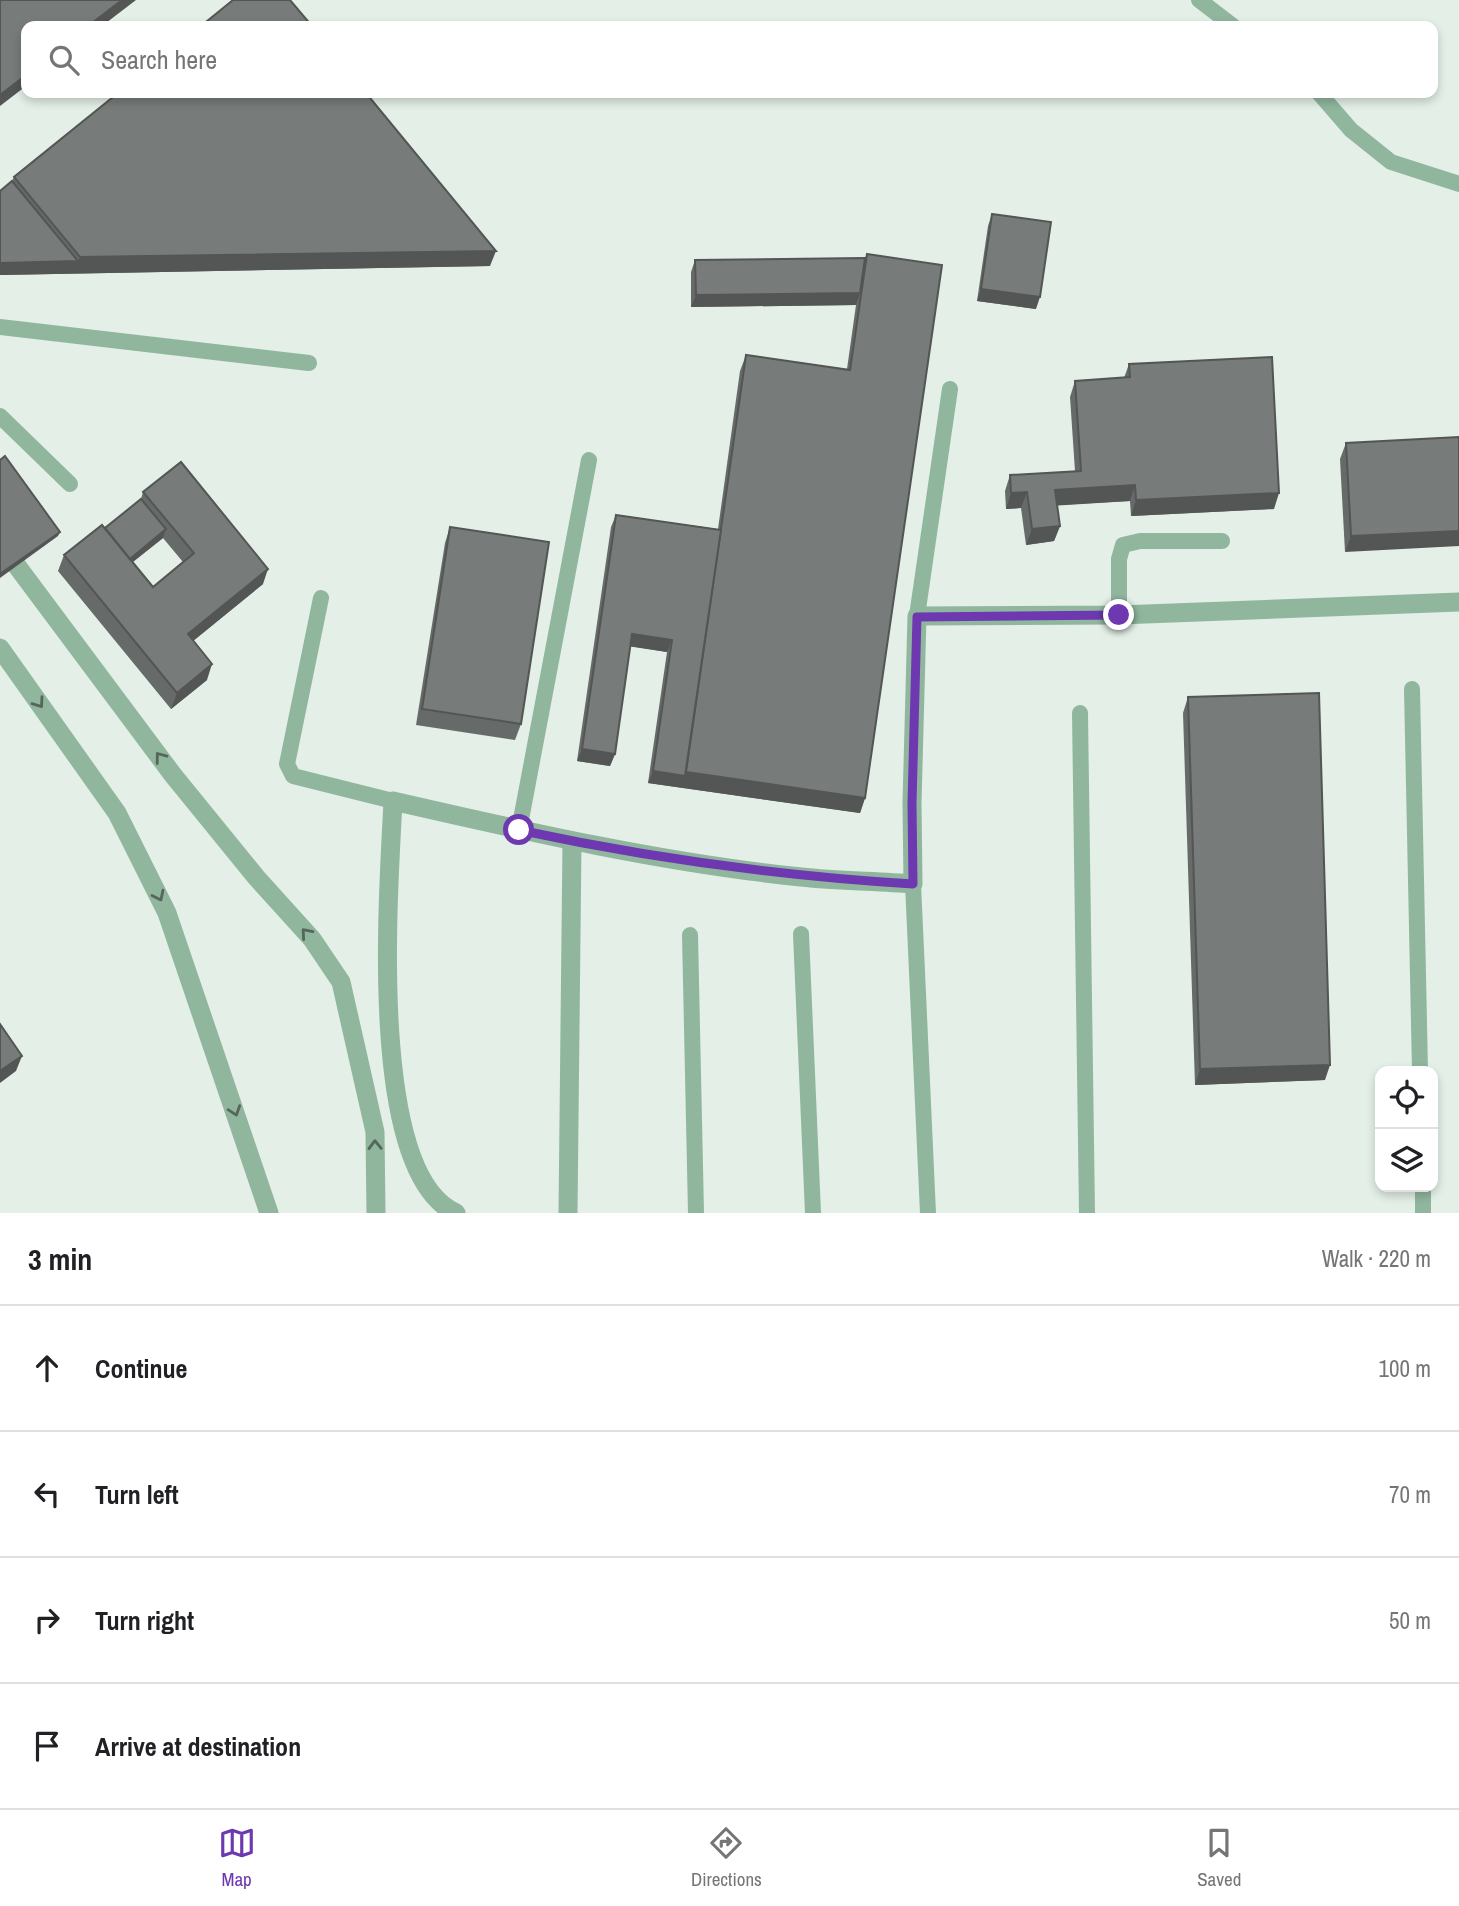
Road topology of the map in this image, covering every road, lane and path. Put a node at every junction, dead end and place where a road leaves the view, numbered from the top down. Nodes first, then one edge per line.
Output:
1 (1199, 0) edge
2 (1226, 21) edge
3 (1323, 98) edge
4 (1459, 184) edge
5 (0, 327) edge
6 (309, 363) dead end
7 (950, 389) dead end
8 (0, 416) edge
9 (589, 460) dead end
10 (70, 484) dead end
11 (1222, 541) dead end
12 (17, 566) edge
13 (321, 598) dead end
14 (1459, 602) edge
15 (1119, 615) junction
16 (917, 617) junction
17 (0, 648) edge
18 (1412, 689) dead end
19 (1080, 713) dead end
20 (393, 801) junction
21 (519, 830) junction
22 (572, 841) junction
23 (913, 884) junction
24 (801, 934) dead end
25 (690, 935) dead end
26 (1420, 1066) edge
27 (1423, 1192) edge
28 (269, 1213) edge
29 (376, 1213) edge
30 (456, 1213) edge
31 (568, 1213) edge
32 (696, 1213) edge
33 (813, 1213) edge
34 (928, 1213) edge
35 (1087, 1213) edge
36 (1423, 1213) edge

1 - 2 lane
3 - 4 lane
5 - 6 lane
7 - 16 lane
8 - 10 lane
9 - 21 lane
11 - 15 lane
29 -> 12 street
13 - 20 lane
14 - 15 street
15 - 16 street
16 - 23 street
17 -> 28 street
18 - 26 lane
19 - 35 lane
20 - 21 street
20 - 30 street
21 - 22 street
22 - 23 street
22 - 31 street
23 - 34 lane
24 - 33 lane
25 - 32 lane
27 - 36 lane

